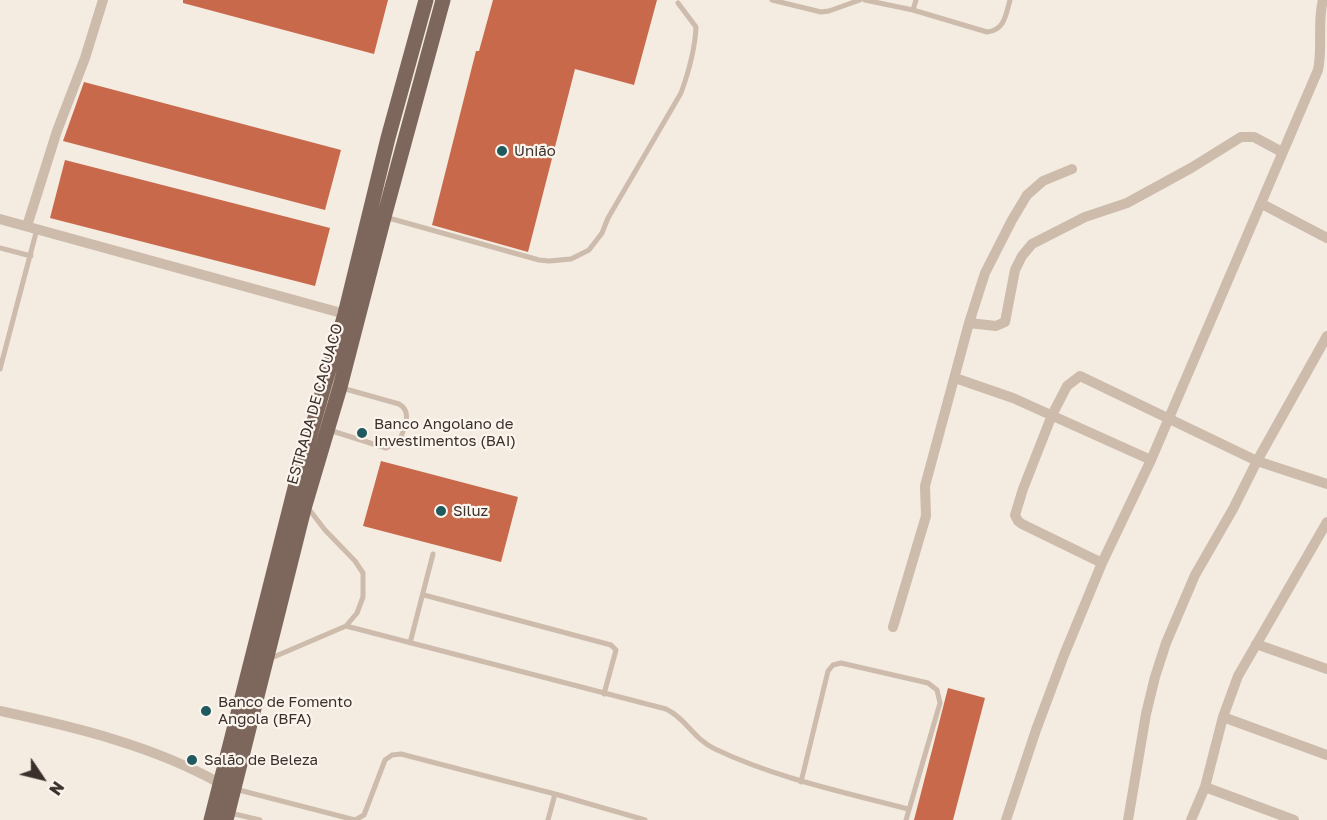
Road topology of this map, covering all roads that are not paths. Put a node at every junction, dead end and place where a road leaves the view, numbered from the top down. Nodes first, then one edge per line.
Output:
1 (103, 0) edge
2 (426, 0) edge
3 (443, 0) edge
4 (772, 0) edge
5 (862, 0) edge
6 (916, 0) edge
7 (1010, 0) edge
8 (1323, 0) edge
9 (678, 3) dead end
10 (913, 10) junction
11 (1323, 73) edge
12 (1282, 152) junction
13 (1072, 169) dead end
14 (1262, 204) junction
15 (384, 217) junction
16 (0, 219) edge
17 (32, 228) junction
18 (1327, 238) edge
19 (0, 248) edge
20 (31, 256) junction
21 (345, 314) junction
22 (969, 323) junction
23 (1327, 336) edge
24 (0, 369) edge
25 (955, 378) junction
26 (340, 387) junction
27 (1052, 415) junction
28 (1168, 419) junction
29 (327, 430) junction
30 (1151, 460) junction
31 (1257, 461) junction
32 (1327, 484) edge
33 (305, 505) junction
34 (1327, 522) edge
35 (433, 554) dead end
36 (1102, 563) junction
37 (424, 595) junction
38 (346, 626) junction
39 (892, 627) dead end
40 (410, 643) junction
41 (1256, 644) junction
42 (266, 660) junction
43 (1327, 669) edge
44 (604, 694) junction
45 (0, 711) edge
46 (1223, 717) junction
47 (1327, 755) edge
48 (801, 782) junction
49 (227, 786) junction
50 (1205, 787) junction
51 (555, 794) junction
52 (908, 809) junction
53 (227, 816) edge
54 (211, 820) edge
55 (260, 820) edge
56 (355, 820) edge
57 (548, 820) edge
58 (645, 820) edge
59 (906, 820) edge
60 (1006, 820) edge
61 (1128, 820) edge
62 (1191, 820) edge
63 (1294, 820) edge

1 - 17 street
2 - 21 main road, ESTRADA DE CACUACO
3 - 15 main road, ESTRADA DE CACUACO
4 - 5 lane
5 - 10 lane
6 - 10 lane
7 - 10 lane
8 - 11 street
9 - 15 lane
11 - 12 street
12 - 14 street
12 - 22 street
13 - 22 street
14 - 18 street
14 - 28 street
15 - 26 main road, ESTRADA DE CACUACO
16 - 17 street
17 - 20 lane
17 - 21 street
19 - 20 lane
20 - 24 lane
21 - 49 main road, ESTRADA DE CACUACO
22 - 25 street
23 - 31 street
25 - 27 street
25 - 39 street
26 - 29 main road, ESTRADA DE CACUACO
26 - 29 lane
27 - 28 street
27 - 30 street
27 - 36 street
28 - 30 street
28 - 31 street
29 - 33 main road, ESTRADA DE CACUACO
30 - 36 street
31 - 32 street
31 - 61 street
33 - 38 lane
33 - 42 main road, ESTRADA DE CACUACO
34 - 41 street
35 - 37 lane
36 - 60 street
37 - 40 lane
37 - 44 lane
38 - 40 lane
38 - 42 lane
40 - 44 lane
41 - 43 street
41 - 46 street
42 - 49 main road, ESTRADA DE CACUACO
44 - 48 lane
45 - 49 street
46 - 47 street
46 - 50 street
48 - 52 lane
48 - 52 lane
49 - 53 main road, ESTRADA DE CACUACO
49 - 54 main road, ESTRADA DE CACUACO
49 - 56 lane
50 - 62 street
50 - 63 street
51 - 56 lane
51 - 57 lane
51 - 58 lane
52 - 59 lane
53 - 55 lane

